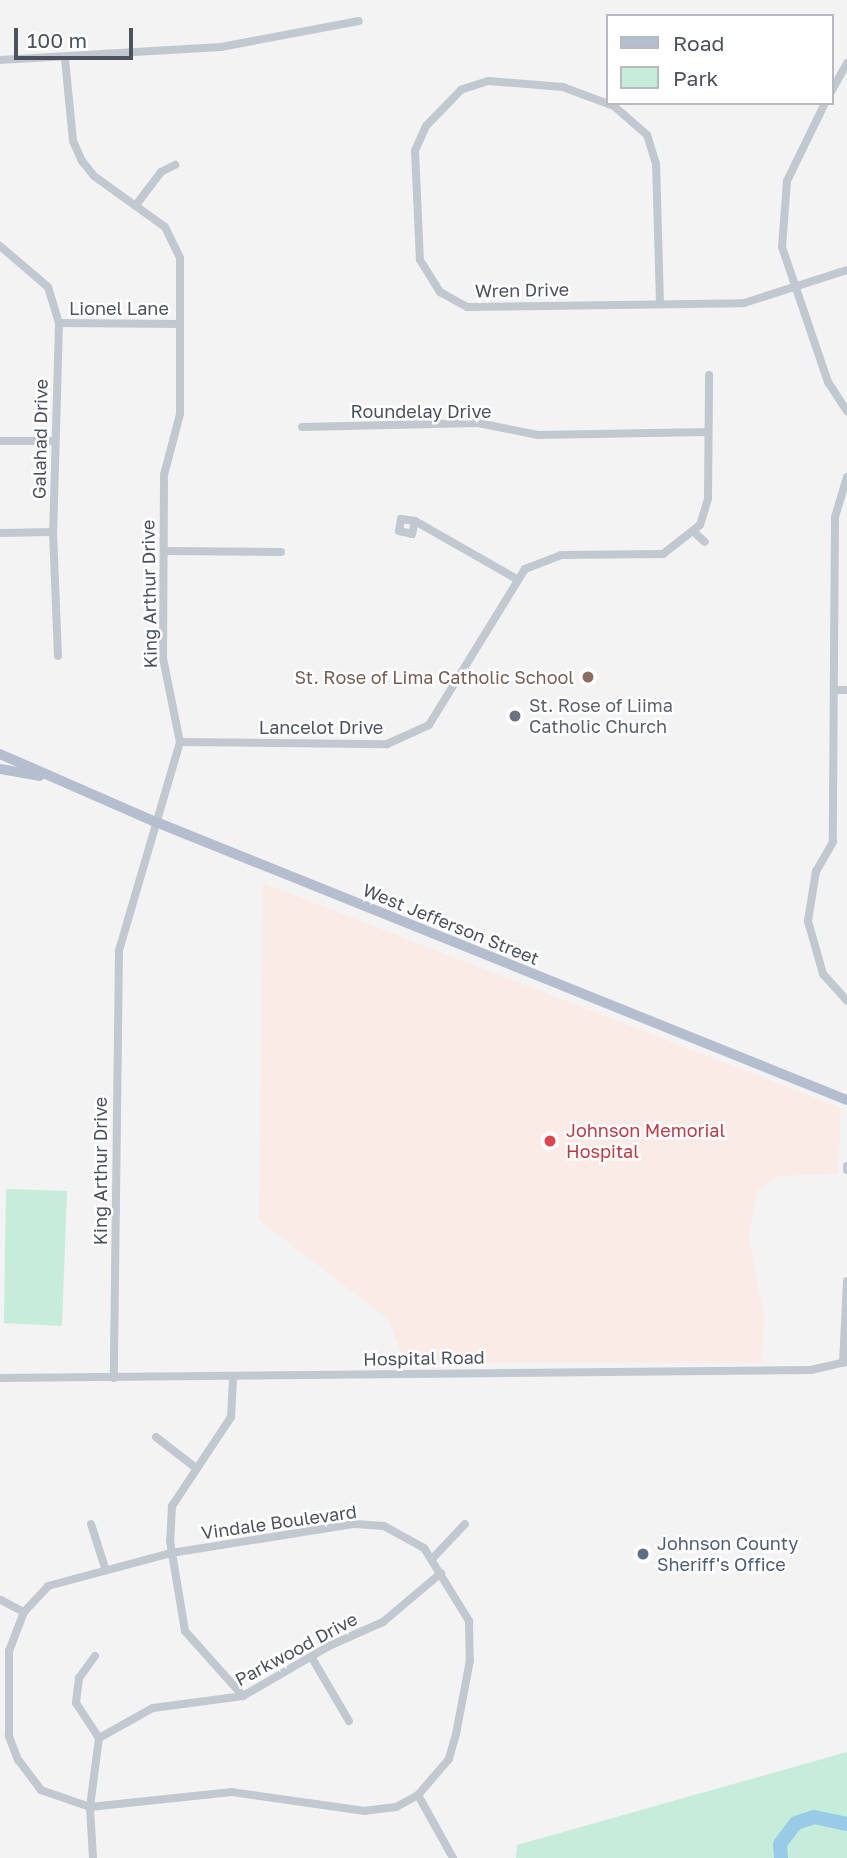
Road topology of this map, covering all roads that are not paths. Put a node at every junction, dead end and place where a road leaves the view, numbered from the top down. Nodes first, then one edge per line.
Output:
1 (359, 21) dead end
2 (65, 59) junction
3 (0, 60) edge
4 (847, 63) edge
5 (833, 88) edge
6 (606, 103) edge
7 (611, 105) edge
8 (824, 105) edge
9 (175, 165) dead end
10 (136, 205) junction
11 (1, 249) edge
12 (847, 270) edge
13 (796, 290) junction
14 (660, 304) junction
15 (59, 323) junction
16 (180, 324) junction
17 (709, 375) dead end
18 (847, 411) edge
19 (302, 427) dead end
20 (708, 432) junction
21 (0, 441) edge
22 (55, 441) junction
23 (847, 478) edge
24 (415, 521) dead end
25 (53, 531) junction
26 (0, 533) edge
27 (695, 533) junction
28 (705, 542) dead end
29 (164, 551) junction
30 (281, 552) dead end
31 (515, 578) junction
32 (58, 656) dead end
33 (835, 690) junction
34 (847, 690) edge
35 (180, 742) junction
36 (0, 754) edge
37 (0, 769) edge
38 (42, 775) junction
39 (156, 822) junction
40 (847, 1001) edge
41 (847, 1100) edge
42 (847, 1280) edge
43 (845, 1363) edge
44 (0, 1378) edge
45 (114, 1378) junction
46 (233, 1379) junction
47 (156, 1437) dead end
48 (196, 1468) junction
49 (91, 1524) dead end
50 (465, 1524) dead end
51 (170, 1553) junction
52 (432, 1559) junction
53 (105, 1568) junction
54 (442, 1573) junction
55 (1, 1600) edge
56 (24, 1612) junction
57 (95, 1656) dead end
58 (312, 1658) junction
59 (243, 1696) junction
60 (349, 1721) dead end
61 (99, 1738) junction
62 (418, 1795) junction
63 (90, 1807) junction
64 (93, 1858) edge
65 (453, 1858) edge

1 - 2 street
2 - 3 street
2 - 10 street, King Arthur Drive
4 - 5 street
6 - 14 street, Wren Drive
7 - 14 street, Wren Drive
8 - 13 street
9 - 10 street
10 - 16 street, King Arthur Drive
11 - 15 street, Galahad Drive
12 - 13 street, Wren Drive
13 - 14 street, Wren Drive
13 - 18 street
15 - 16 street, Lionel Lane
15 - 22 street, Galahad Drive
16 - 29 street, King Arthur Drive
17 - 20 street
19 - 20 street, Roundelay Drive
20 - 27 street
21 - 22 street
22 - 25 street, Galahad Drive
23 - 33 street
24 - 31 street
25 - 26 street
25 - 32 street, Galahad Drive
27 - 28 street
27 - 31 street, Lancelot Drive
29 - 30 street
29 - 35 street, King Arthur Drive
31 - 35 street, Lancelot Drive
33 - 34 street
33 - 40 street
35 - 39 street, King Arthur Drive
36 - 38 main road, West Jefferson Street
37 - 38 main road, West Jefferson Street
38 - 39 main road, West Jefferson Street
39 - 41 main road, West Jefferson Street
39 - 45 street, King Arthur Drive
42 - 43 street
43 - 46 street, Hospital Road
44 - 45 street, Hospital Road
45 - 46 street, Hospital Road
46 - 48 street
47 - 48 street
48 - 51 street
49 - 53 street
50 - 52 street
51 - 52 street, Vindale Boulevard
51 - 53 street, Vindale Boulevard
51 - 59 street
52 - 54 street, Vindale Boulevard
53 - 56 street, Vindale Boulevard
54 - 58 street, Parkwood Drive
54 - 62 street, Vindale Boulevard
55 - 56 street
56 - 63 street
57 - 61 street
58 - 59 street, Parkwood Drive
58 - 60 street
59 - 61 street, Parkwood Drive
61 - 63 street
62 - 63 street
62 - 65 street
63 - 64 street

